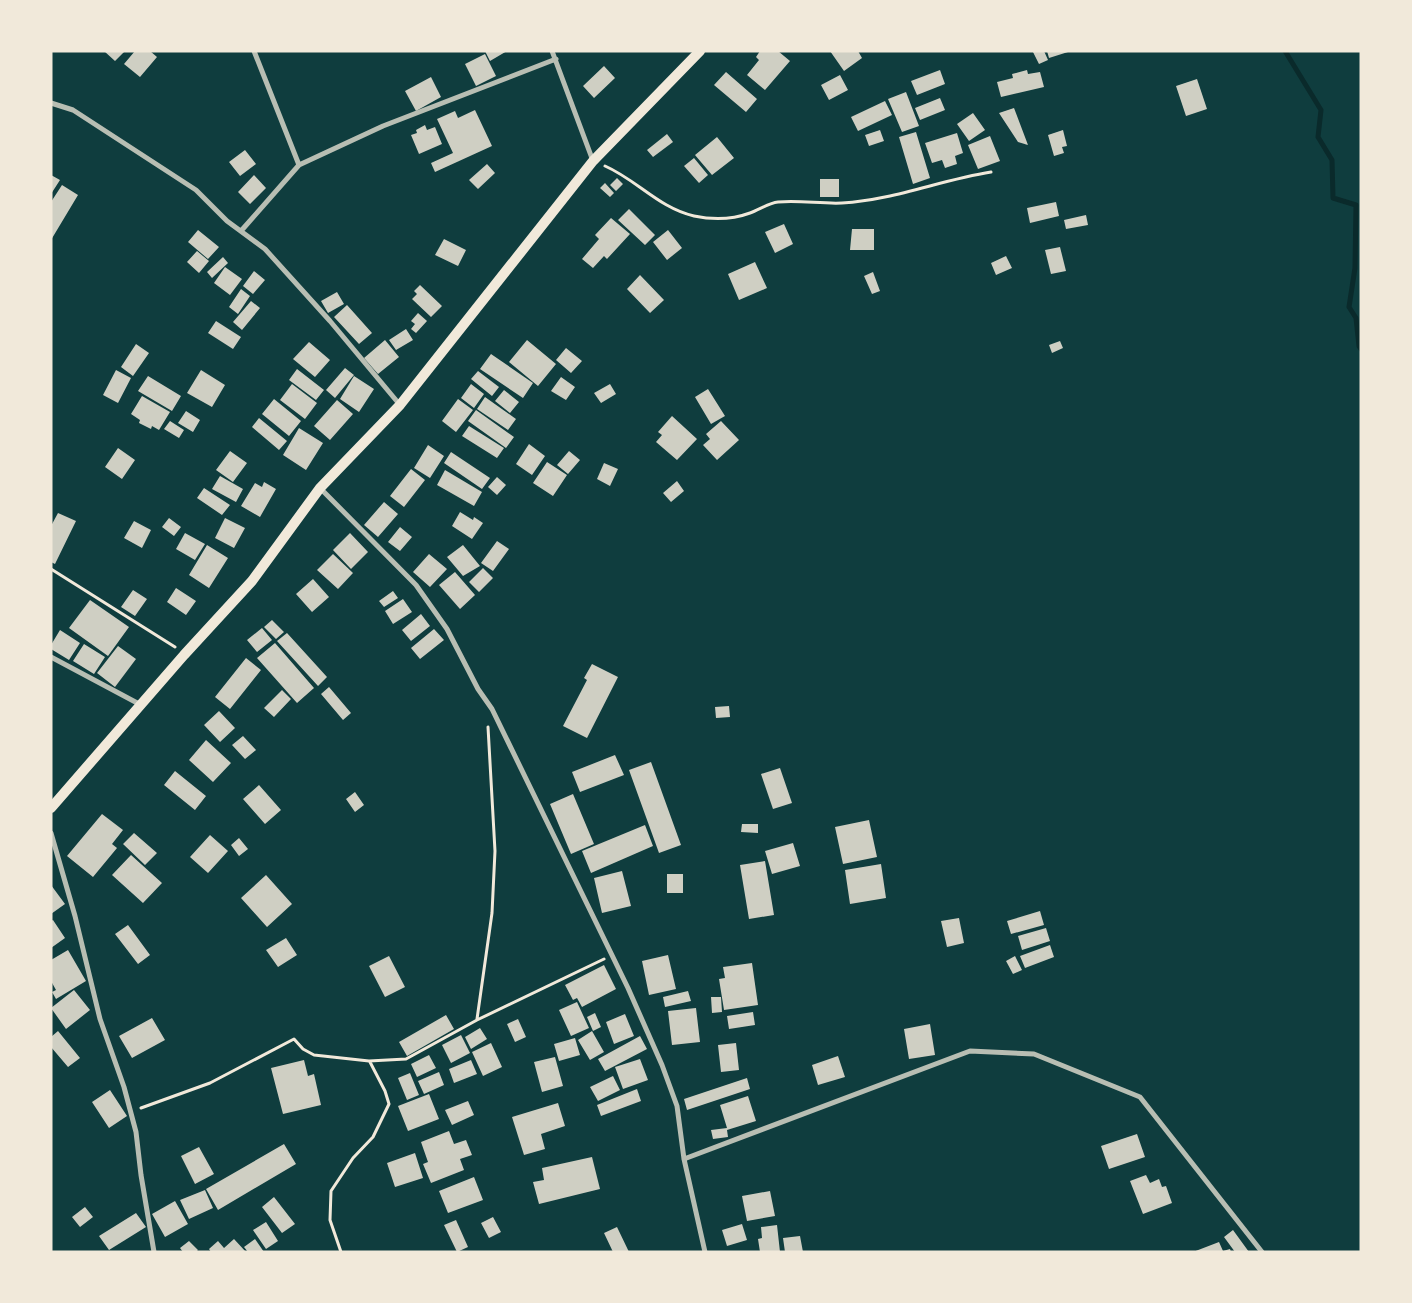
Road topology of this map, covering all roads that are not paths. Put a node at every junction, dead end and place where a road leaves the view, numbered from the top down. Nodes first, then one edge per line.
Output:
1 (254, 51) edge
2 (552, 51) edge
3 (700, 51) edge
4 (556, 59) junction
5 (51, 103) edge
6 (593, 161) junction
7 (299, 165) junction
8 (241, 231) junction
9 (400, 405) junction
10 (320, 488) junction
11 (51, 657) edge
12 (141, 705) junction
13 (51, 808) edge
14 (51, 833) edge
15 (684, 1159) junction
16 (154, 1252) edge
17 (705, 1252) edge
18 (1262, 1252) edge

1 - 7 street
2 - 4 street
3 - 6 main road
4 - 6 street
4 - 7 street
5 - 8 street
6 - 9 main road
7 - 8 street
8 - 9 street
9 - 10 main road
10 - 12 main road
10 - 15 street
11 - 12 street
12 - 13 main road
14 - 16 street
15 - 17 street
15 - 18 street

